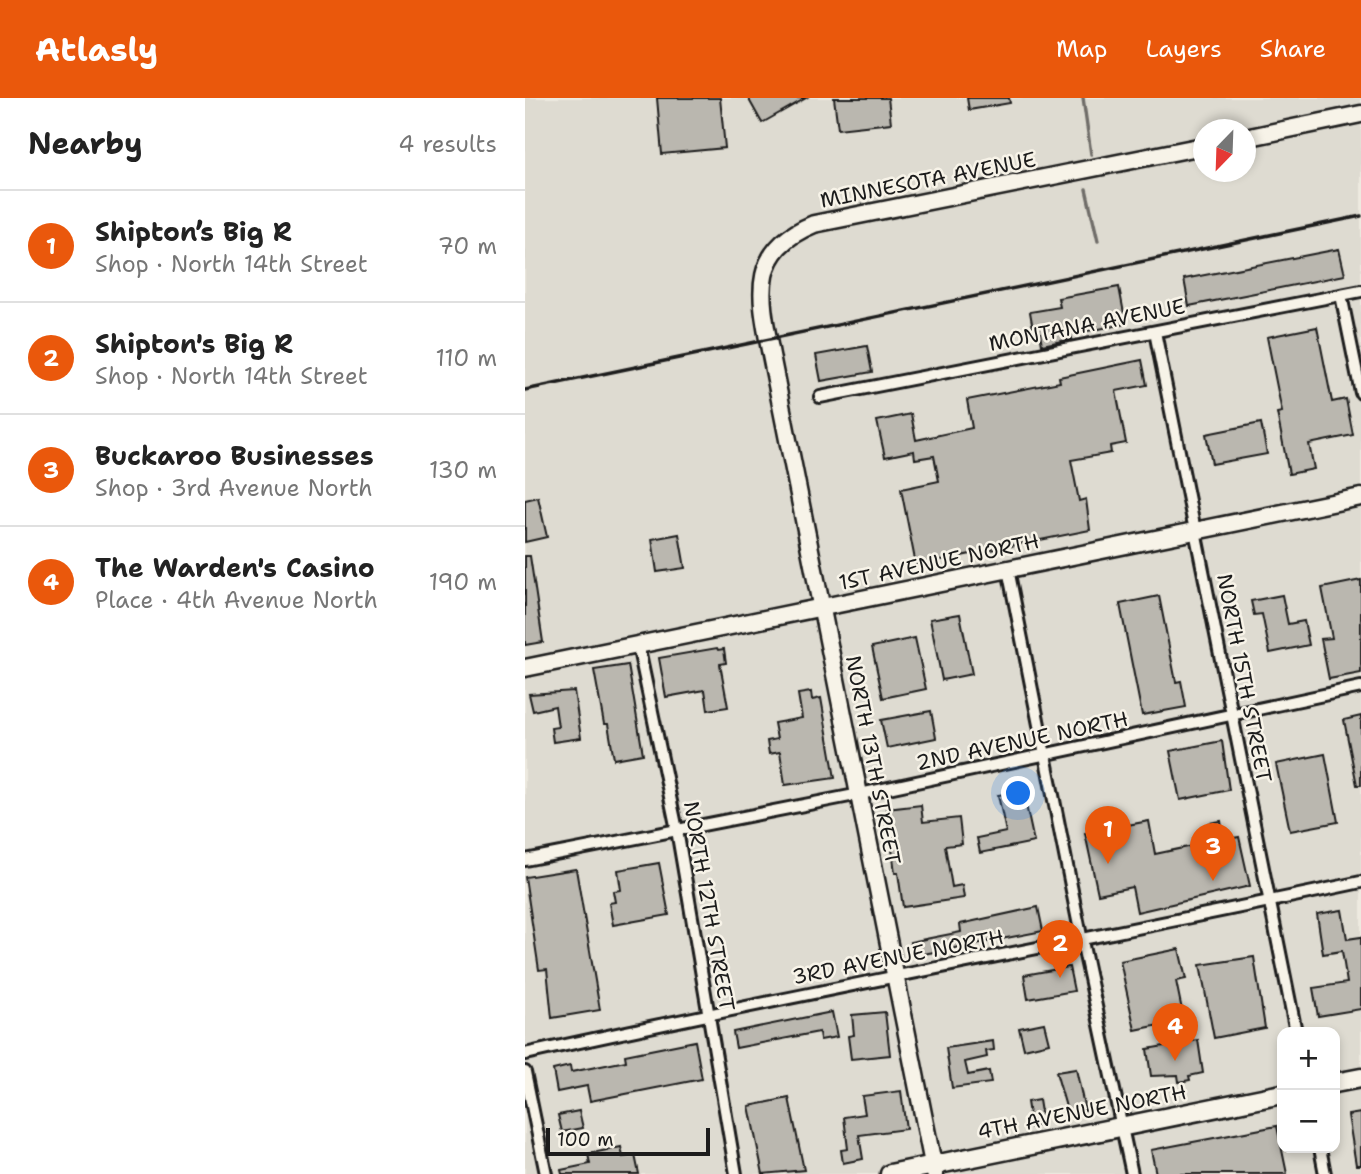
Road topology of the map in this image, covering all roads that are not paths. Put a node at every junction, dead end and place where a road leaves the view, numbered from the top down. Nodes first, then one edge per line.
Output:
1 (1361, 114) edge
2 (1256, 136) edge
3 (1193, 148) edge
4 (1361, 291) edge
5 (1341, 295) junction
6 (1156, 332) junction
7 (771, 355) joint
8 (1361, 393) edge
9 (820, 397) dead end
10 (1361, 496) edge
11 (1195, 531) junction
12 (1008, 569) junction
13 (821, 607) junction
14 (638, 645) junction
15 (525, 668) edge
16 (1361, 687) edge
17 (1231, 717) junction
18 (1044, 755) junction
19 (860, 794) junction
20 (677, 830) junction
21 (525, 860) edge
22 (1361, 882) edge
23 (1270, 902) junction
24 (1081, 941) junction
25 (893, 978) junction
26 (709, 1013) junction
27 (1295, 1027) edge
28 (525, 1054) edge
29 (525, 1072) edge
30 (1361, 1078) edge
31 (1340, 1082) edge
32 (1277, 1095) edge
33 (1123, 1128) junction
34 (1321, 1153) edge
35 (934, 1170) edge
36 (546, 1174) edge
37 (736, 1174) edge
38 (890, 1174) edge
39 (1132, 1174) edge
40 (1325, 1174) edge

1 - 2 street
3 - 7 street, MINNESOTA AVENUE
4 - 5 street, MONTANA AVENUE
5 - 6 street, MONTANA AVENUE
5 - 8 street
6 - 9 street, MONTANA AVENUE
6 - 11 street, NORTH 15TH STREET
7 - 13 street, NORTH 13TH STREET
10 - 11 street, 1ST AVENUE NORTH
11 - 12 street, 1ST AVENUE NORTH
11 - 17 street, NORTH 15TH STREET
12 - 13 street, 1ST AVENUE NORTH
12 - 18 street
13 - 14 street, 1ST AVENUE NORTH
13 - 19 street, NORTH 13TH STREET
14 - 15 street, 1ST AVENUE NORTH
14 - 20 street, NORTH 12TH STREET
16 - 17 street, 2ND AVENUE NORTH
17 - 18 street, 2ND AVENUE NORTH
17 - 23 street, NORTH 15TH STREET
18 - 19 street, 2ND AVENUE NORTH
18 - 24 street
19 - 20 street, 2ND AVENUE NORTH
19 - 25 street, NORTH 13TH STREET
20 - 21 street, 2ND AVENUE NORTH
20 - 26 street, NORTH 12TH STREET
22 - 23 street, 3RD AVENUE NORTH
23 - 24 street, 3RD AVENUE NORTH
23 - 27 street, NORTH 15TH STREET
24 - 25 street, 3RD AVENUE NORTH
24 - 33 street
25 - 26 street, 3RD AVENUE NORTH
25 - 35 street, NORTH 13TH STREET
26 - 28 street, 3RD AVENUE NORTH
26 - 37 street, NORTH 12TH STREET
29 - 36 street
30 - 31 main road
32 - 33 main road, 4TH AVENUE NORTH
33 - 35 main road, 4TH AVENUE NORTH
33 - 39 street
34 - 40 street
35 - 38 main road, 4TH AVENUE NORTH

